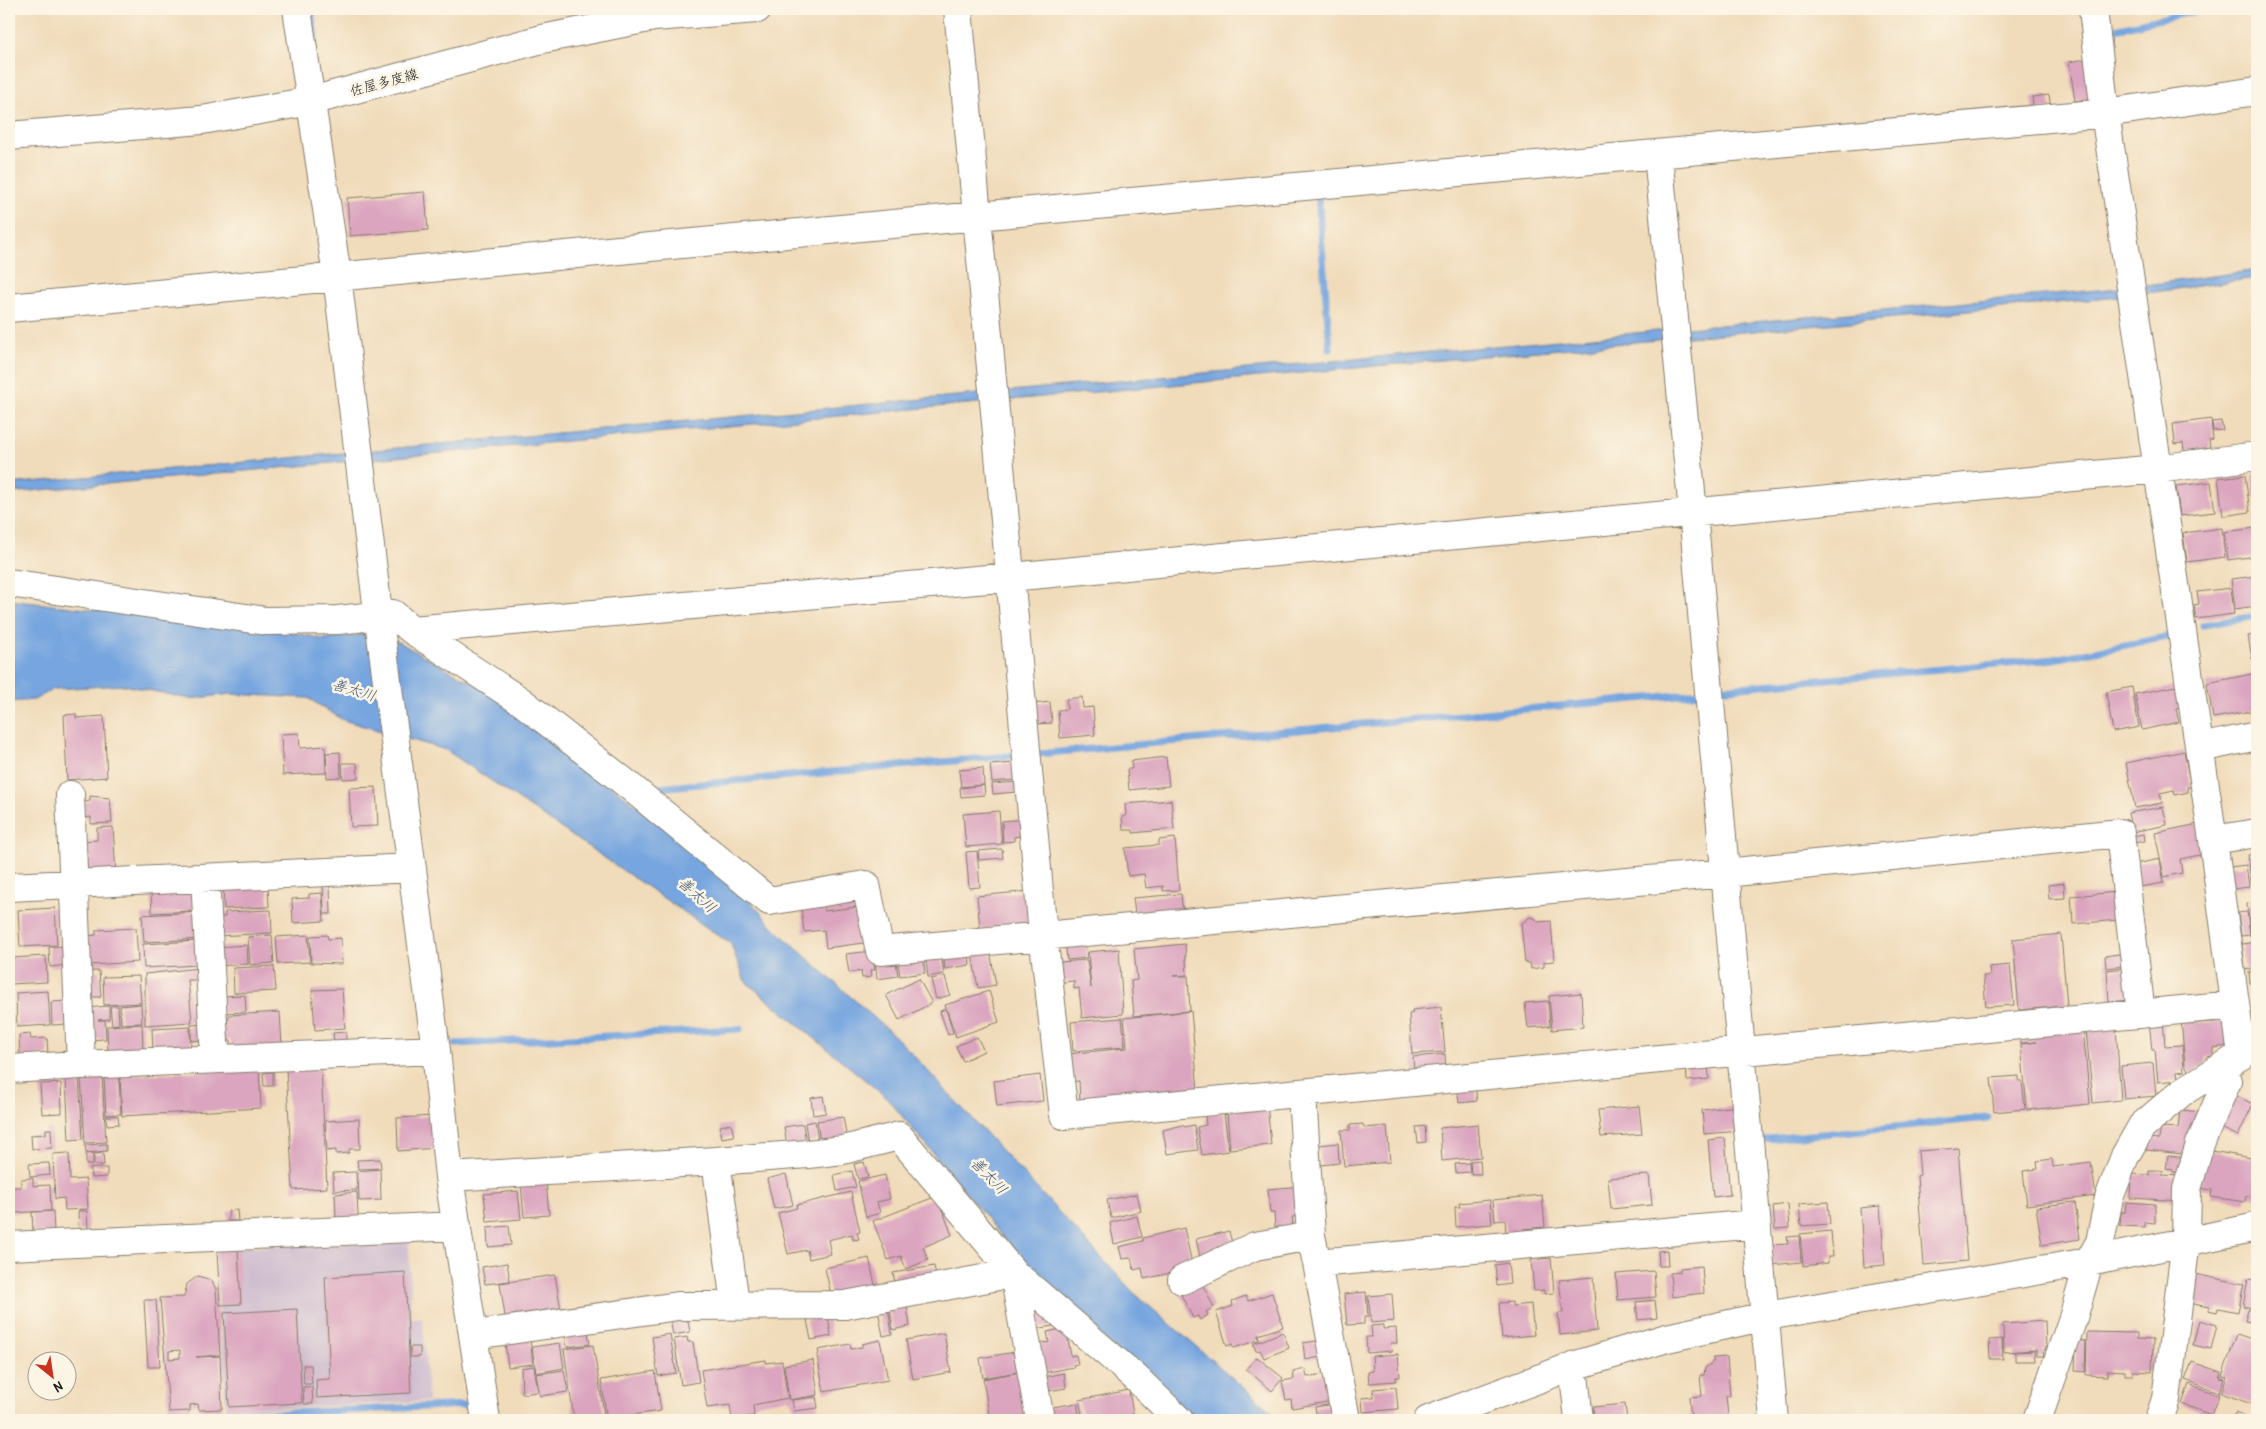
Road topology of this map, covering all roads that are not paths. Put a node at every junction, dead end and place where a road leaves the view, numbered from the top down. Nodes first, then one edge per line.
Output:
1 (297, 9) edge
2 (757, 9) edge
3 (958, 9) edge
4 (2093, 9) edge
5 (2257, 91) edge
6 (311, 101) junction
7 (2106, 113) junction
8 (9, 136) edge
9 (1658, 155) junction
10 (978, 216) junction
11 (336, 276) junction
12 (9, 308) edge
13 (2257, 456) edge
14 (2157, 469) junction
15 (1693, 512) junction
16 (1010, 577) junction
17 (9, 583) edge
18 (379, 622) junction
19 (412, 630) junction
20 (2257, 736) edge
21 (2200, 748) junction
22 (70, 795) dead end
23 (2257, 833) edge
24 (2213, 840) junction
25 (412, 868) junction
26 (1725, 873) junction
27 (205, 878) junction
28 (73, 884) junction
29 (9, 888) edge
30 (1043, 934) junction
31 (2234, 1005) junction
32 (2141, 1014) junction
33 (436, 1050) junction
34 (1742, 1050) junction
35 (2241, 1056) edge
36 (215, 1059) junction
37 (81, 1065) junction
38 (9, 1069) edge
39 (1302, 1094) junction
40 (716, 1161) junction
41 (450, 1177) junction
42 (1756, 1224) junction
43 (457, 1226) junction
44 (2257, 1227) edge
45 (1311, 1236) junction
46 (2186, 1241) junction
47 (9, 1246) edge
48 (2089, 1262) junction
49 (1317, 1263) junction
50 (1014, 1273) junction
51 (1182, 1280) dead end
52 (736, 1304) junction
53 (1766, 1316) junction
54 (474, 1334) junction
55 (1573, 1366) junction
56 (486, 1420) edge
57 (1040, 1420) edge
58 (1179, 1420) edge
59 (1346, 1420) edge
60 (1428, 1420) edge
61 (1579, 1420) edge
62 (1774, 1420) edge
63 (2038, 1420) edge
64 (2159, 1420) edge

1 - 6 street
2 - 6 street, 佐屋多度線
3 - 10 street
4 - 7 street
5 - 7 street
6 - 8 street, 佐屋多度線
6 - 11 street
7 - 9 street
7 - 14 street
9 - 10 street
9 - 15 street
10 - 11 street
10 - 16 street
11 - 12 street
11 - 18 street
13 - 14 street
14 - 15 street
14 - 21 street
15 - 16 street
15 - 26 street
16 - 19 street
16 - 30 street
17 - 18 street
18 - 19 street
18 - 25 street
19 - 30 street
20 - 21 street
21 - 24 street
22 - 28 street
23 - 24 street
24 - 31 street
25 - 27 street
25 - 33 street
26 - 30 street
26 - 32 street
26 - 34 street
27 - 28 street
27 - 36 street
28 - 29 street
28 - 37 street
30 - 39 street
31 - 32 street
31 - 35 street
32 - 34 street
33 - 36 street
33 - 41 street
34 - 39 street
34 - 42 street
35 - 46 street
35 - 48 street
36 - 37 street
37 - 38 street
39 - 45 street
40 - 41 street
40 - 50 street
40 - 52 street
41 - 43 street
42 - 49 street
42 - 53 street
43 - 47 street
43 - 54 street
44 - 46 street
45 - 49 street
45 - 51 street
46 - 48 street
46 - 64 street
48 - 53 street
48 - 63 street
49 - 59 street
50 - 52 street
50 - 57 street
50 - 58 street
52 - 54 street
53 - 55 street
53 - 62 street
54 - 56 street
55 - 60 street
55 - 61 street

